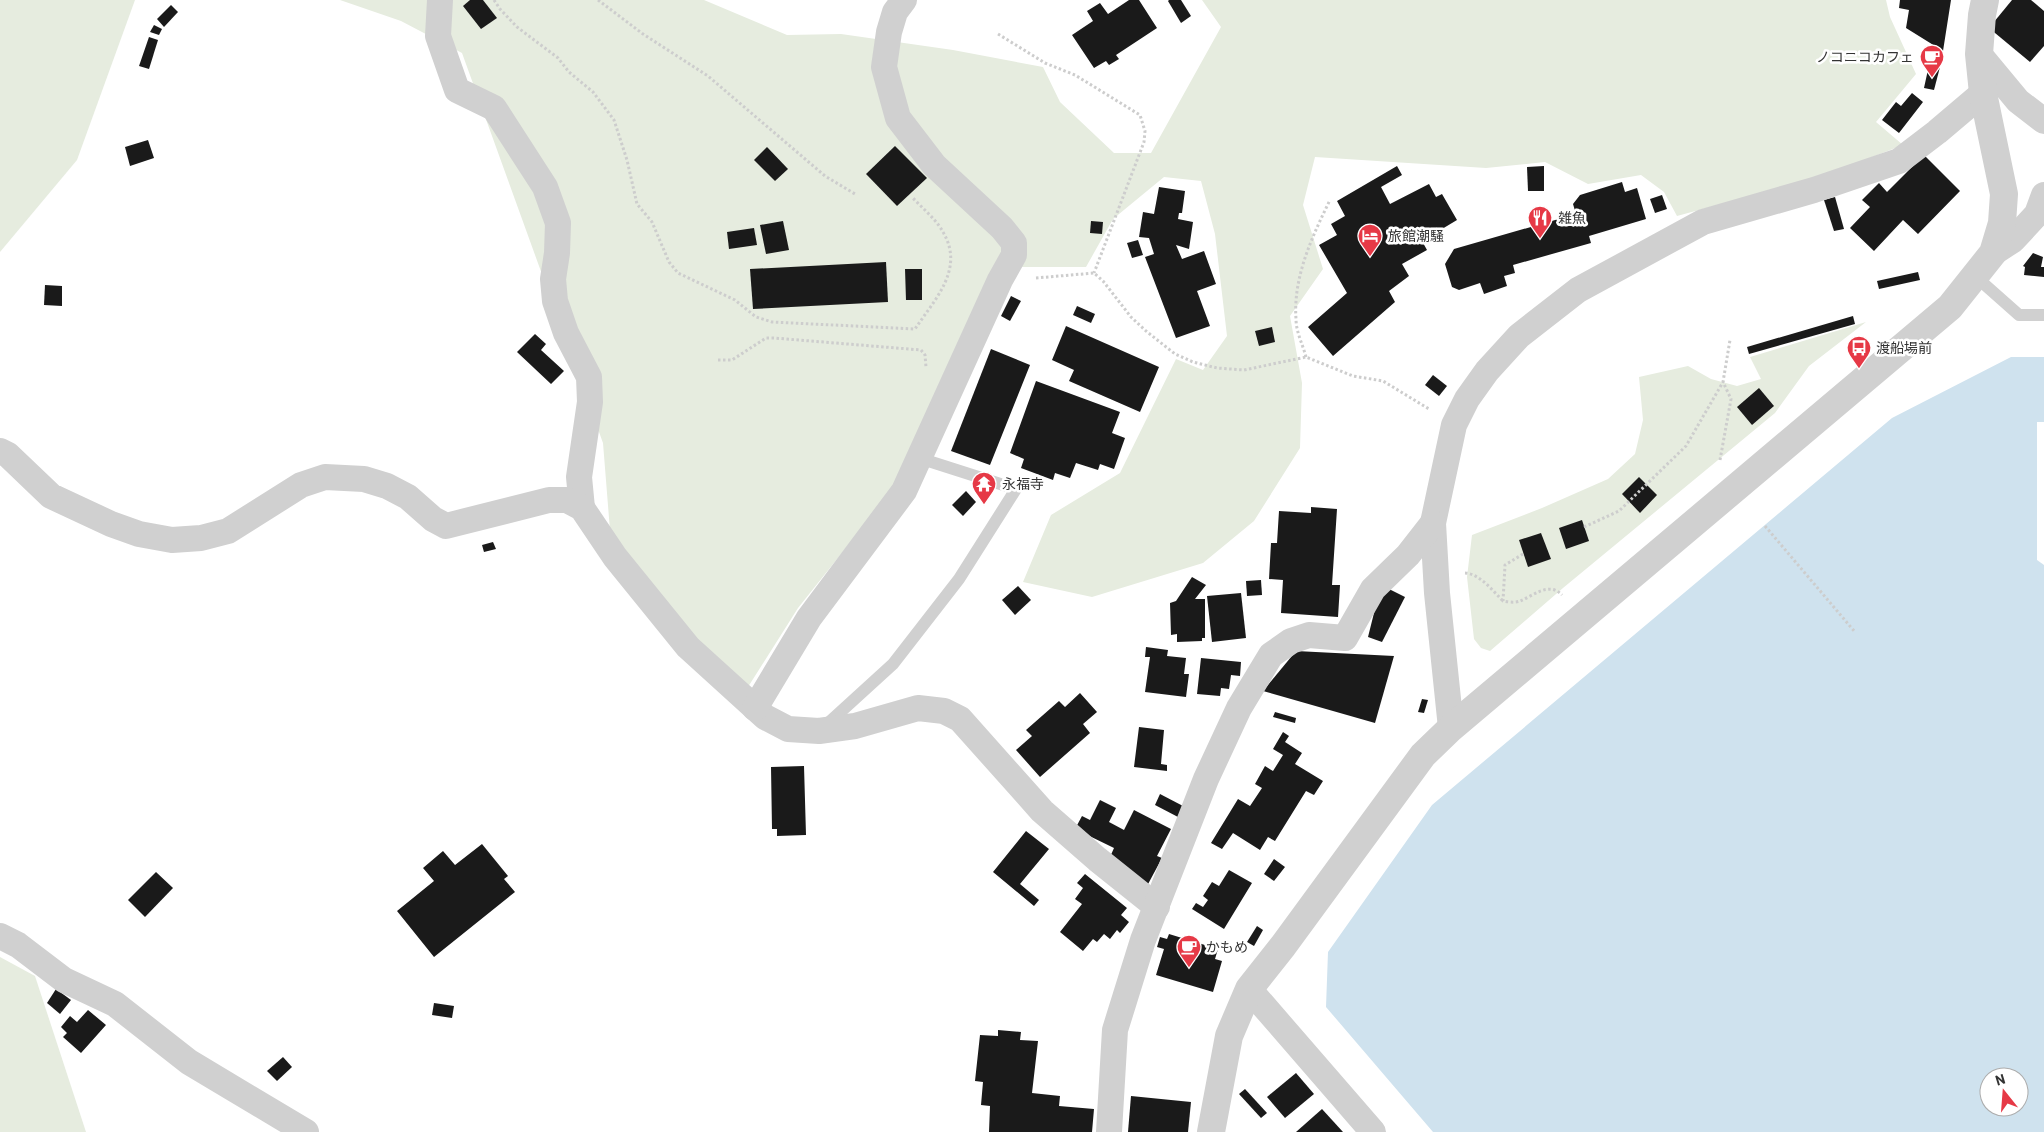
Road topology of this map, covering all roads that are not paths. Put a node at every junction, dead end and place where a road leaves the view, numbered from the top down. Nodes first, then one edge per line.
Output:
1 (440, 0) edge
2 (904, 0) edge
3 (1985, 0) edge
4 (1979, 54) junction
5 (1984, 93) junction
6 (2044, 121) edge
7 (2044, 193) edge
8 (2004, 194) junction
9 (1993, 253) junction
10 (1975, 276) junction
11 (2044, 315) edge
12 (0, 450) edge
13 (919, 458) junction
14 (582, 508) junction
15 (1433, 523) junction
16 (755, 708) junction
17 (1451, 728) junction
18 (819, 731) junction
19 (1157, 907) junction
20 (0, 936) edge
21 (1249, 989) junction
22 (306, 1132) edge
23 (1109, 1132) edge
24 (1211, 1132) edge
25 (1373, 1132) edge

1 - 14 street
2 - 13 street
3 - 4 street
4 - 5 street
4 - 6 street
5 - 8 street
5 - 15 street
7 - 8 street
7 - 9 street
8 - 9 street
9 - 10 street
10 - 11 lane
10 - 17 street
12 - 14 street
13 - 16 street
13 - 18 lane
14 - 16 street
15 - 17 street
15 - 19 street
16 - 18 street
17 - 21 street
18 - 19 street
19 - 23 street
20 - 22 street
21 - 24 street
21 - 25 street

